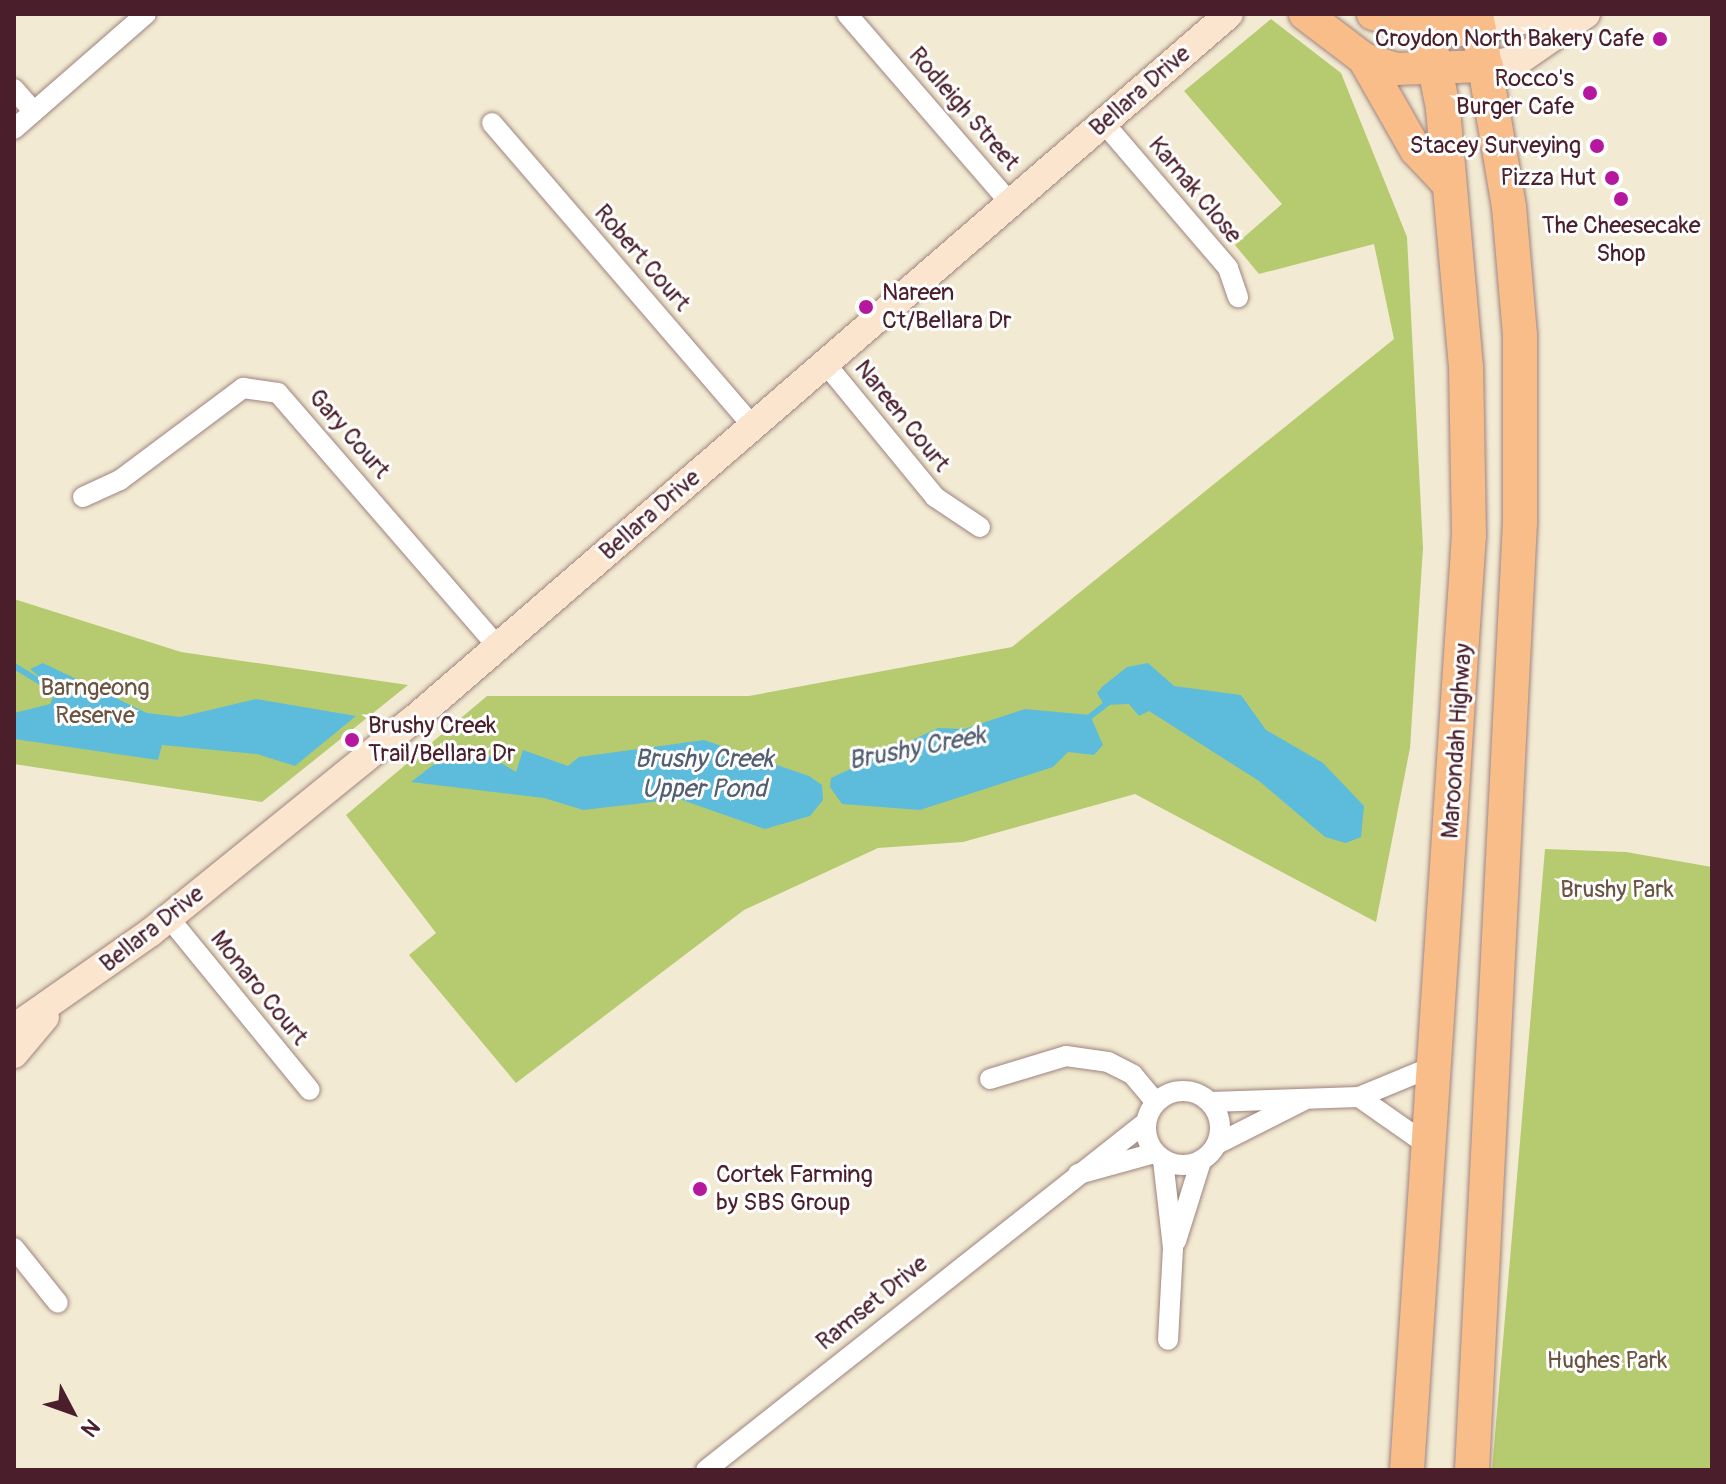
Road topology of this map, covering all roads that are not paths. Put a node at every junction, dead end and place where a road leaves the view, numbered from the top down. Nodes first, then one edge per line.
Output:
1 (146, 14) edge
2 (847, 14) edge
3 (1229, 14) edge
4 (1305, 14) edge
5 (1373, 14) edge
6 (1548, 14) edge
7 (1586, 14) edge
8 (1426, 22) edge
9 (1478, 22) edge
10 (1364, 59) junction
11 (1487, 66) junction
12 (1435, 72) junction
13 (14, 89) edge
14 (34, 112) junction
15 (1103, 122) junction
16 (492, 123) dead end
17 (14, 129) edge
18 (1447, 183) junction
19 (1010, 203) junction
20 (1238, 297) dead end
21 (825, 363) junction
22 (753, 426) junction
23 (83, 497) dead end
24 (980, 527) dead end
25 (498, 647) junction
26 (169, 918) junction
27 (59, 1001) junction
28 (14, 1028) edge
29 (14, 1054) edge
30 (1429, 1068) junction
31 (990, 1079) dead end
32 (310, 1090) dead end
33 (1311, 1096) junction
34 (1359, 1097) junction
35 (1156, 1102) junction
36 (1210, 1102) junction
37 (1146, 1122) junction
38 (1217, 1144) junction
39 (1426, 1144) junction
40 (1159, 1156) junction
41 (1201, 1161) junction
42 (1070, 1176) junction
43 (14, 1248) edge
44 (1173, 1248) junction
45 (58, 1303) dead end
46 (1168, 1340) dead end
47 (706, 1470) edge
48 (1407, 1470) edge
49 (1472, 1470) edge

1 - 14 street
2 - 19 street, Rodleigh Street
3 - 15 main road, Bellara Drive
4 - 10 main road
5 - 8 main road
6 - 9 main road
7 - 11 main road
8 - 9 main road
8 - 12 highway, Maroondah Highway
9 - 11 highway
10 - 12 main road
10 - 18 main road
11 - 12 main road
11 - 49 highway
12 - 18 highway, Maroondah Highway
13 - 14 street
14 - 17 street
15 - 19 main road, Bellara Drive
15 - 20 street, Karnak Close
16 - 22 street, Robert Court
18 - 30 highway, Maroondah Highway
19 - 21 main road, Bellara Drive
21 - 22 main road, Bellara Drive
21 - 24 street, Nareen Court
22 - 25 main road, Bellara Drive
23 - 25 street, Gary Court
25 - 26 main road, Bellara Drive
26 - 27 main road, Bellara Drive
26 - 32 street, Monaro Court
27 - 28 main road, Bellara Drive
27 - 29 main road, Bellara Drive
30 - 34 street
30 - 39 highway, Maroondah Highway
31 - 35 street
33 - 34 street
33 - 36 street
33 - 38 street
34 - 39 street
35 - 36 street
35 - 37 street
36 - 38 street
37 - 40 street
37 - 42 street, Ramset Drive
38 - 41 street
39 - 48 highway, Maroondah Highway
40 - 41 street
40 - 42 street, Ramset Drive
40 - 44 street
41 - 44 street
42 - 47 street, Ramset Drive
43 - 45 street
44 - 46 street

